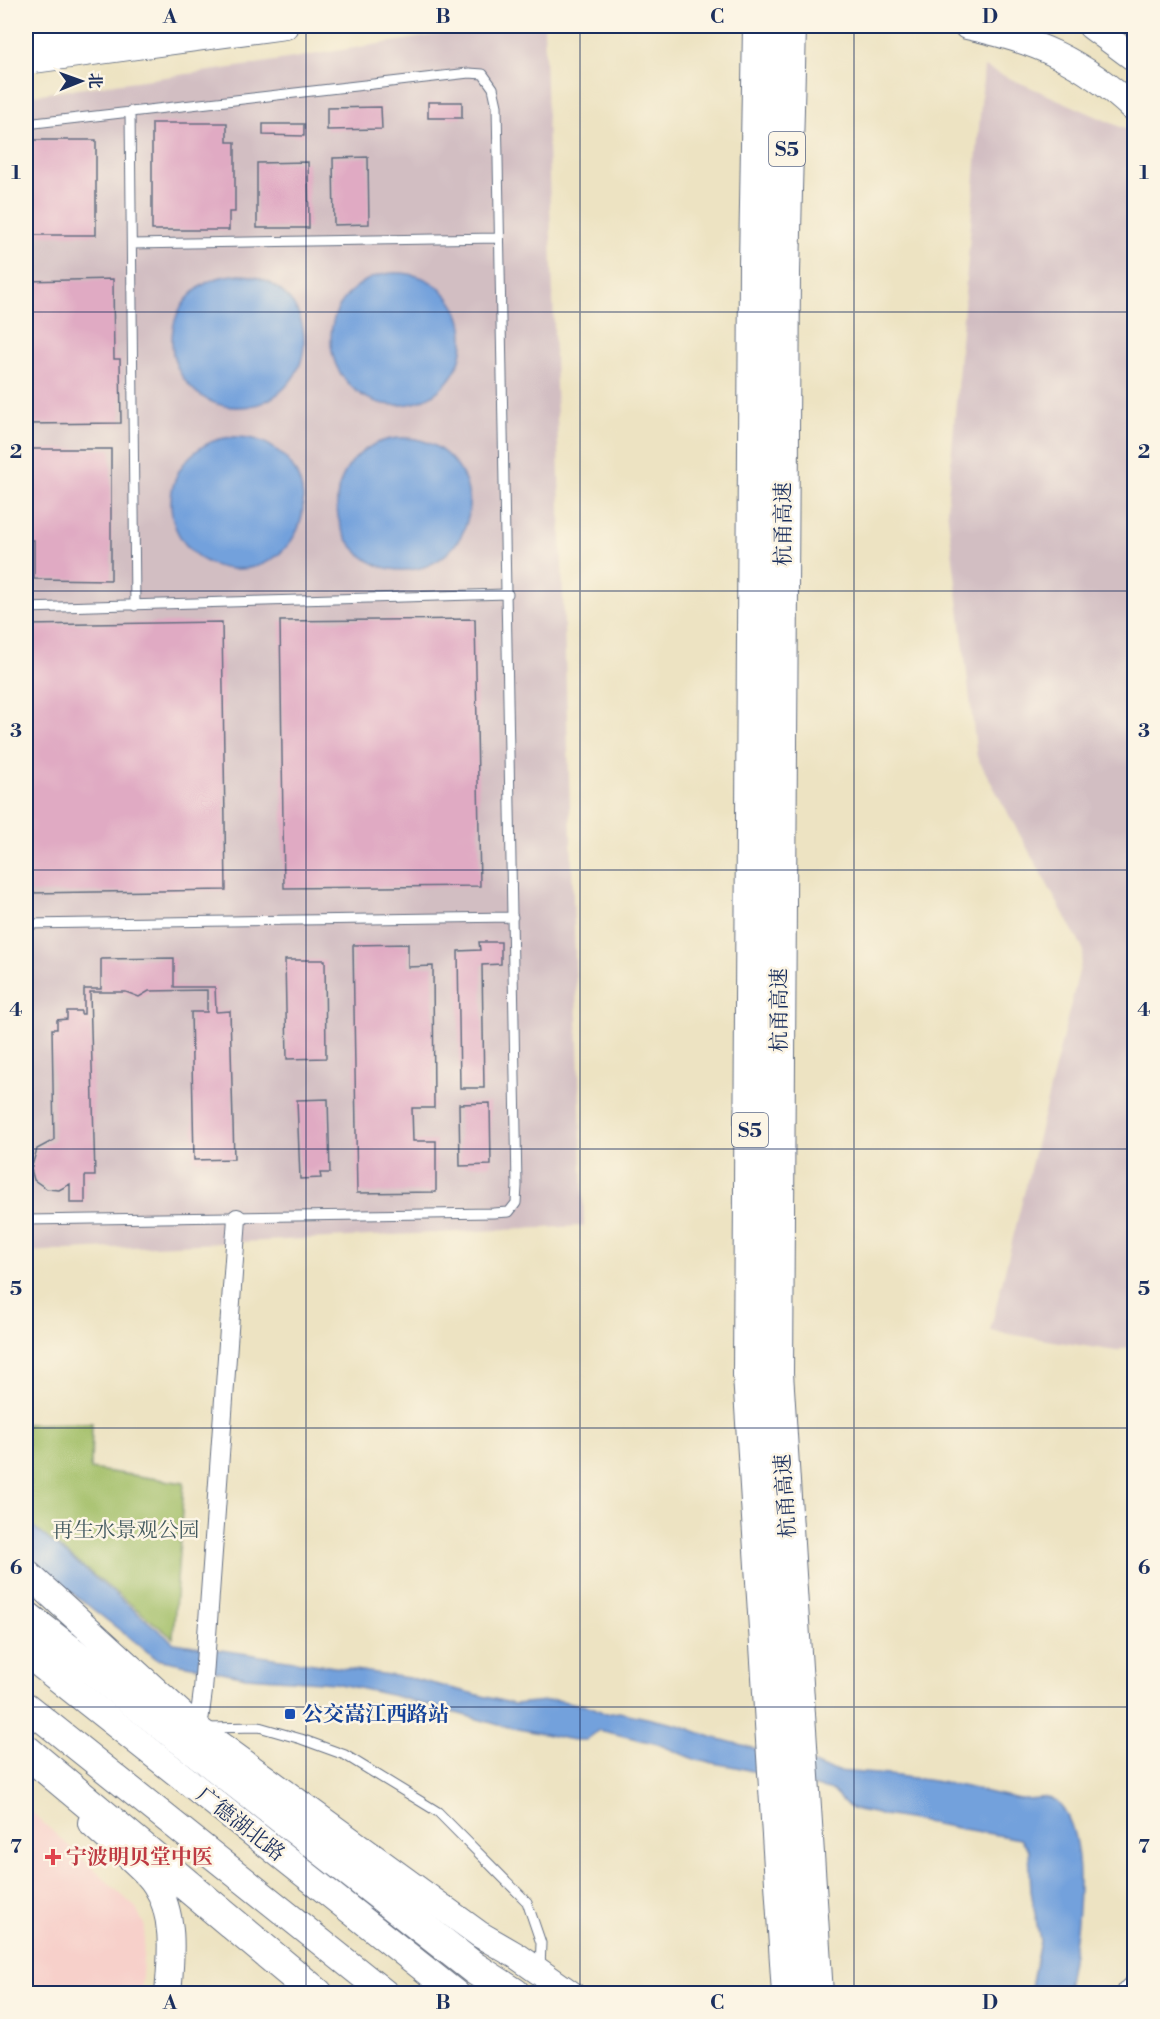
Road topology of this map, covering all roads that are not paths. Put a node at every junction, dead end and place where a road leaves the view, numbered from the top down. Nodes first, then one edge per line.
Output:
1 (145, 26) edge
2 (285, 26) edge
3 (759, 26) edge
4 (790, 26) edge
5 (967, 26) edge
6 (1091, 26) edge
7 (26, 40) edge
8 (1134, 58) edge
9 (26, 61) edge
10 (1134, 109) edge
11 (130, 111) junction
12 (26, 124) edge
13 (498, 238) junction
14 (132, 244) junction
15 (508, 594) junction
16 (135, 606) junction
17 (26, 608) edge
18 (513, 917) junction
19 (26, 924) edge
20 (237, 1218) junction
21 (26, 1220) edge
22 (26, 1572) edge
23 (26, 1617) edge
24 (26, 1653) edge
25 (26, 1706) edge
26 (198, 1728) junction
27 (26, 1751) edge
28 (26, 1765) edge
29 (540, 1972) junction
30 (168, 1994) edge
31 (317, 1994) edge
32 (386, 1994) edge
33 (456, 1994) edge
34 (514, 1994) edge
35 (571, 1994) edge
36 (788, 1994) edge
37 (817, 1994) edge

1 - 7 street
2 - 9 street
3 - 36 highway, 杭甬高速 / S5
4 - 37 highway, 杭甬高速 / S5
5 - 10 street
6 - 8 street
11 - 12 lane
11 - 13 lane
11 - 14 lane
13 - 14 lane
13 - 15 lane
14 - 16 lane
15 - 16 lane
15 - 18 lane
16 - 17 lane
18 - 19 lane
18 - 20 lane
20 - 21 lane
20 - 26 street
22 - 26 street
23 - 34 highway
24 - 33 main road, 广德湖北路
25 - 32 main road, 广德湖北路
26 - 29 street
26 - 29 lane
27 - 31 highway
28 - 30 street
29 - 35 street

